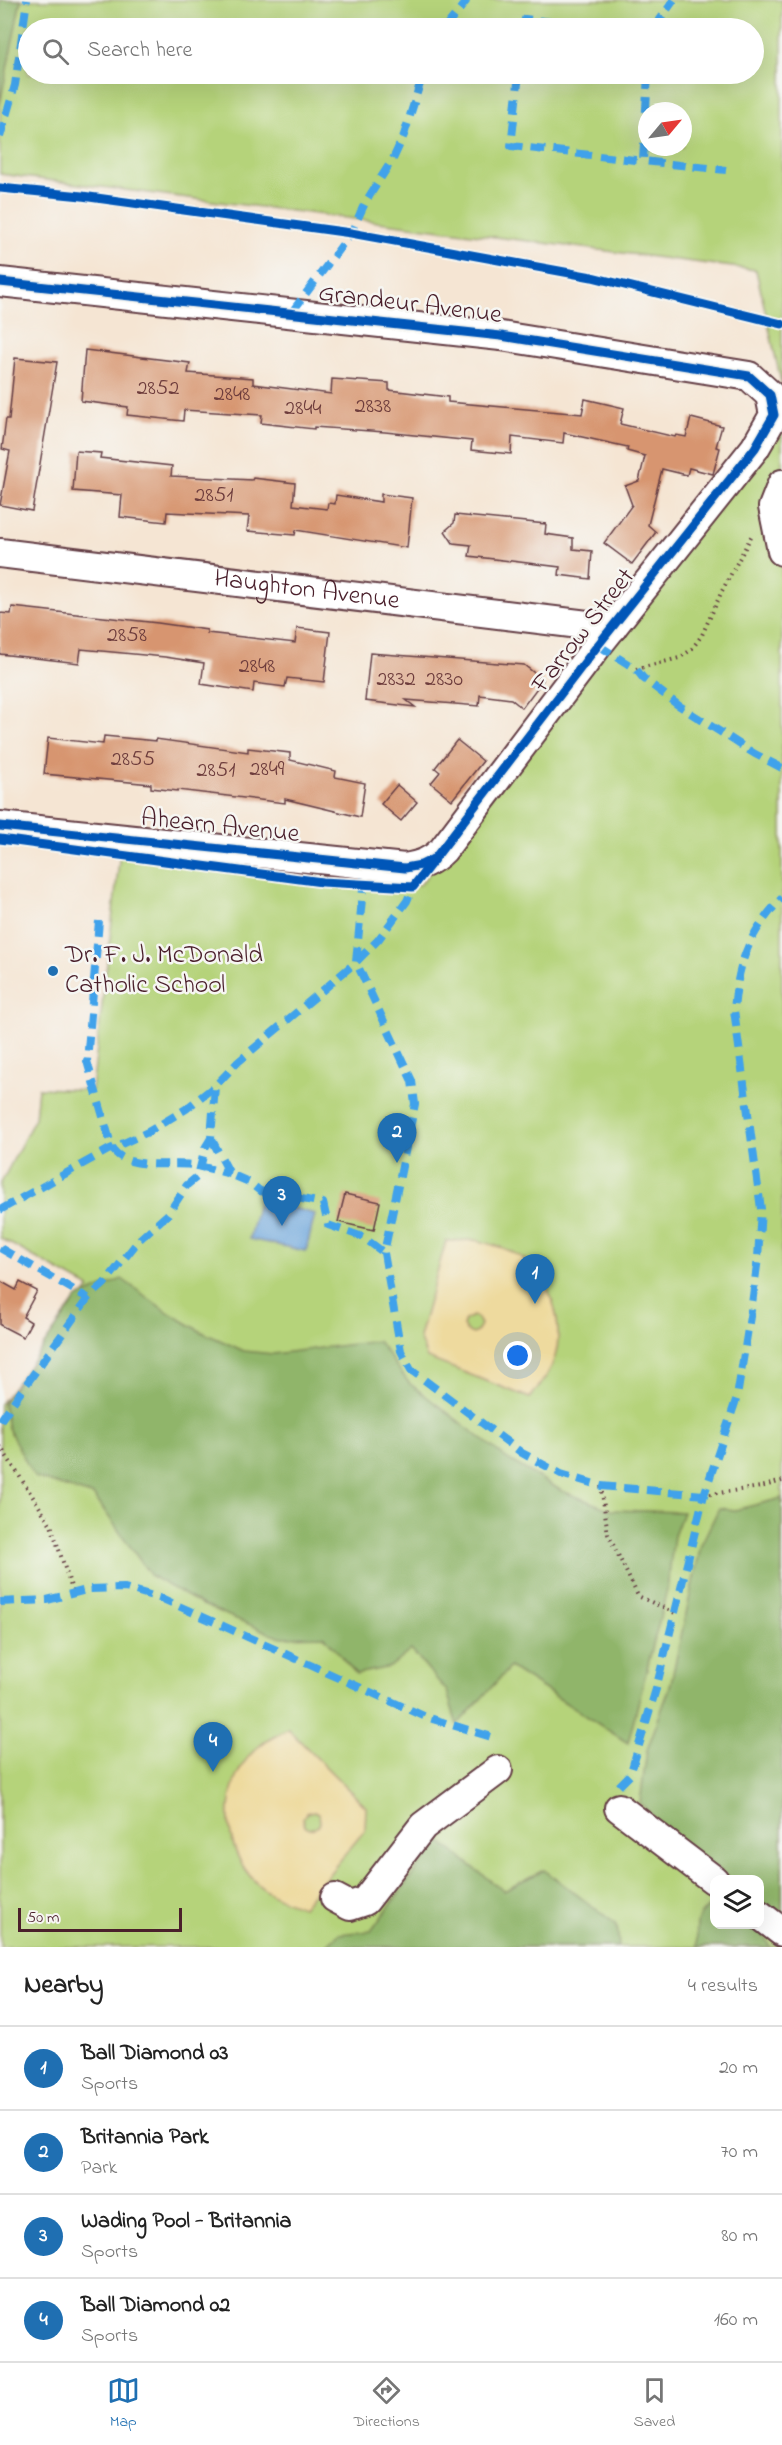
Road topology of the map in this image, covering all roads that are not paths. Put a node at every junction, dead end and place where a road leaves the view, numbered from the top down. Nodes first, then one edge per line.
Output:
1 (0, 282) edge
2 (767, 428) joint
3 (777, 496) edge
4 (782, 551) edge
5 (0, 553) edge
6 (612, 628) junction
7 (0, 826) edge
8 (433, 859) joint
9 (498, 1770) dead end
10 (619, 1808) dead end
11 (710, 1877) edge
12 (334, 1898) dead end
13 (764, 1919) edge
14 (782, 1932) edge

1 - 2 street, Grandeur Avenue
2 - 6 street, Farrow Street
3 - 4 street
5 - 6 street, Haughton Avenue
6 - 8 street, Farrow Street
7 - 8 street, Ahearn Avenue
9 - 12 street
10 - 11 street
13 - 14 street

